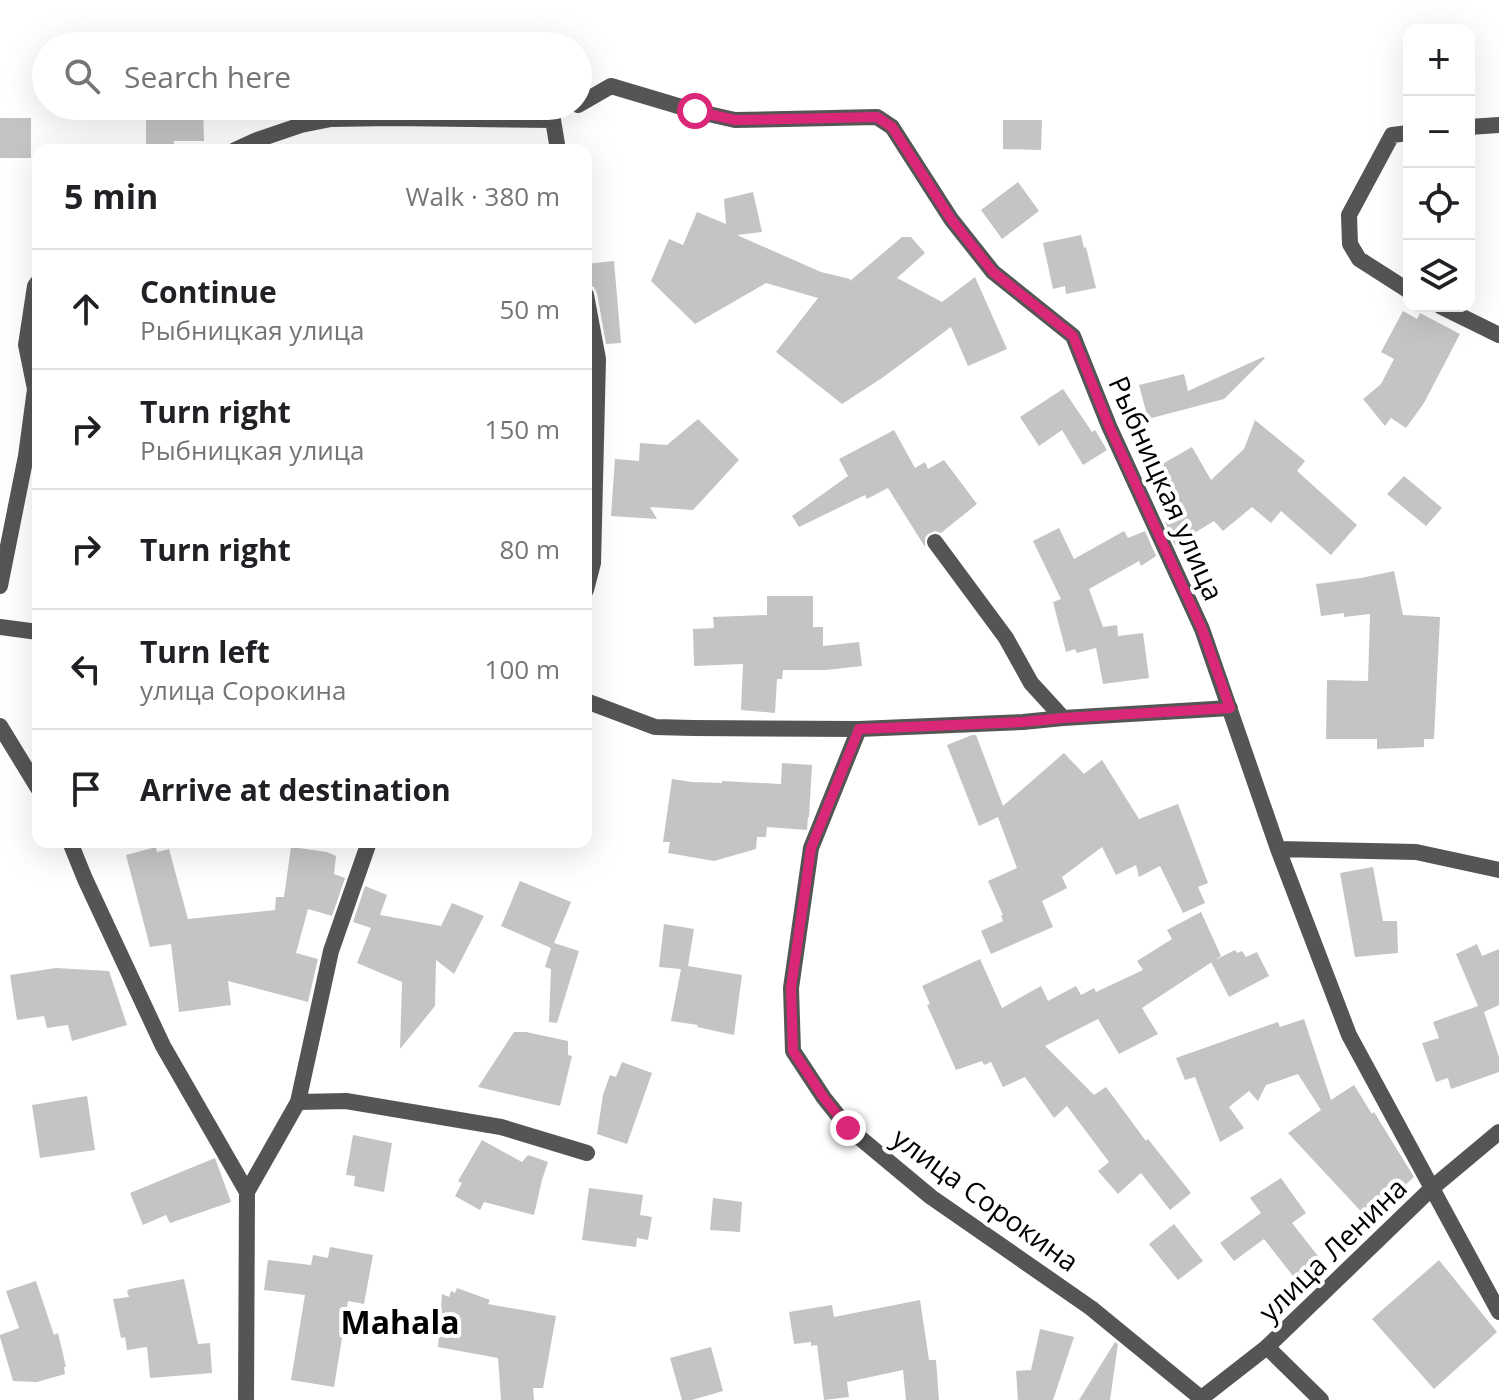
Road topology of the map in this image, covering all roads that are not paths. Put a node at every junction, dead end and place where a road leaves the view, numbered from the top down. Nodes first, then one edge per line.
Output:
1 (592, 98) edge
2 (326, 120) edge
3 (553, 120) edge
4 (1499, 125) edge
5 (1475, 127) edge
6 (1400, 134) edge
7 (259, 144) edge
8 (557, 144) edge
9 (1403, 287) edge
10 (32, 306) edge
11 (1452, 312) edge
12 (592, 327) edge
13 (1499, 335) edge
14 (32, 374) edge
15 (32, 411) edge
16 (935, 542) dead end
17 (592, 567) edge
18 (0, 586) edge
19 (0, 627) edge
20 (32, 631) edge
21 (592, 703) edge
22 (1230, 708) junction
23 (1063, 718) junction
24 (0, 726) edge
25 (859, 729) junction
26 (32, 778) edge
27 (72, 848) edge
28 (367, 848) edge
29 (1278, 849) junction
30 (1499, 870) edge
31 (298, 1102) junction
32 (1499, 1132) edge
33 (587, 1153) dead end
34 (1432, 1188) junction
35 (247, 1192) junction
36 (1499, 1312) edge
37 (1267, 1347) junction
38 (1201, 1399) edge
39 (246, 1400) edge
40 (1321, 1400) edge

1 - 22 street, Рыбницкая улица
2 - 7 street
3 - 8 street
4 - 5 street
6 - 9 street
10 - 14 street
11 - 13 street
12 - 17 street
15 - 18 street
16 - 23 street
19 - 20 street
21 - 25 street
22 - 23 street
22 - 29 street, Рыбницкая улица
23 - 25 street
24 - 26 street
25 - 38 street, улица Сорокина
27 - 35 street
28 - 31 street
29 - 30 street
29 - 34 street, Рыбницкая улица
31 - 33 street
31 - 35 street
32 - 34 street, улица Ленина
34 - 36 street, Рыбницкая улица
34 - 37 street, улица Ленина
35 - 39 street
37 - 38 street, улица Ленина
37 - 40 street

